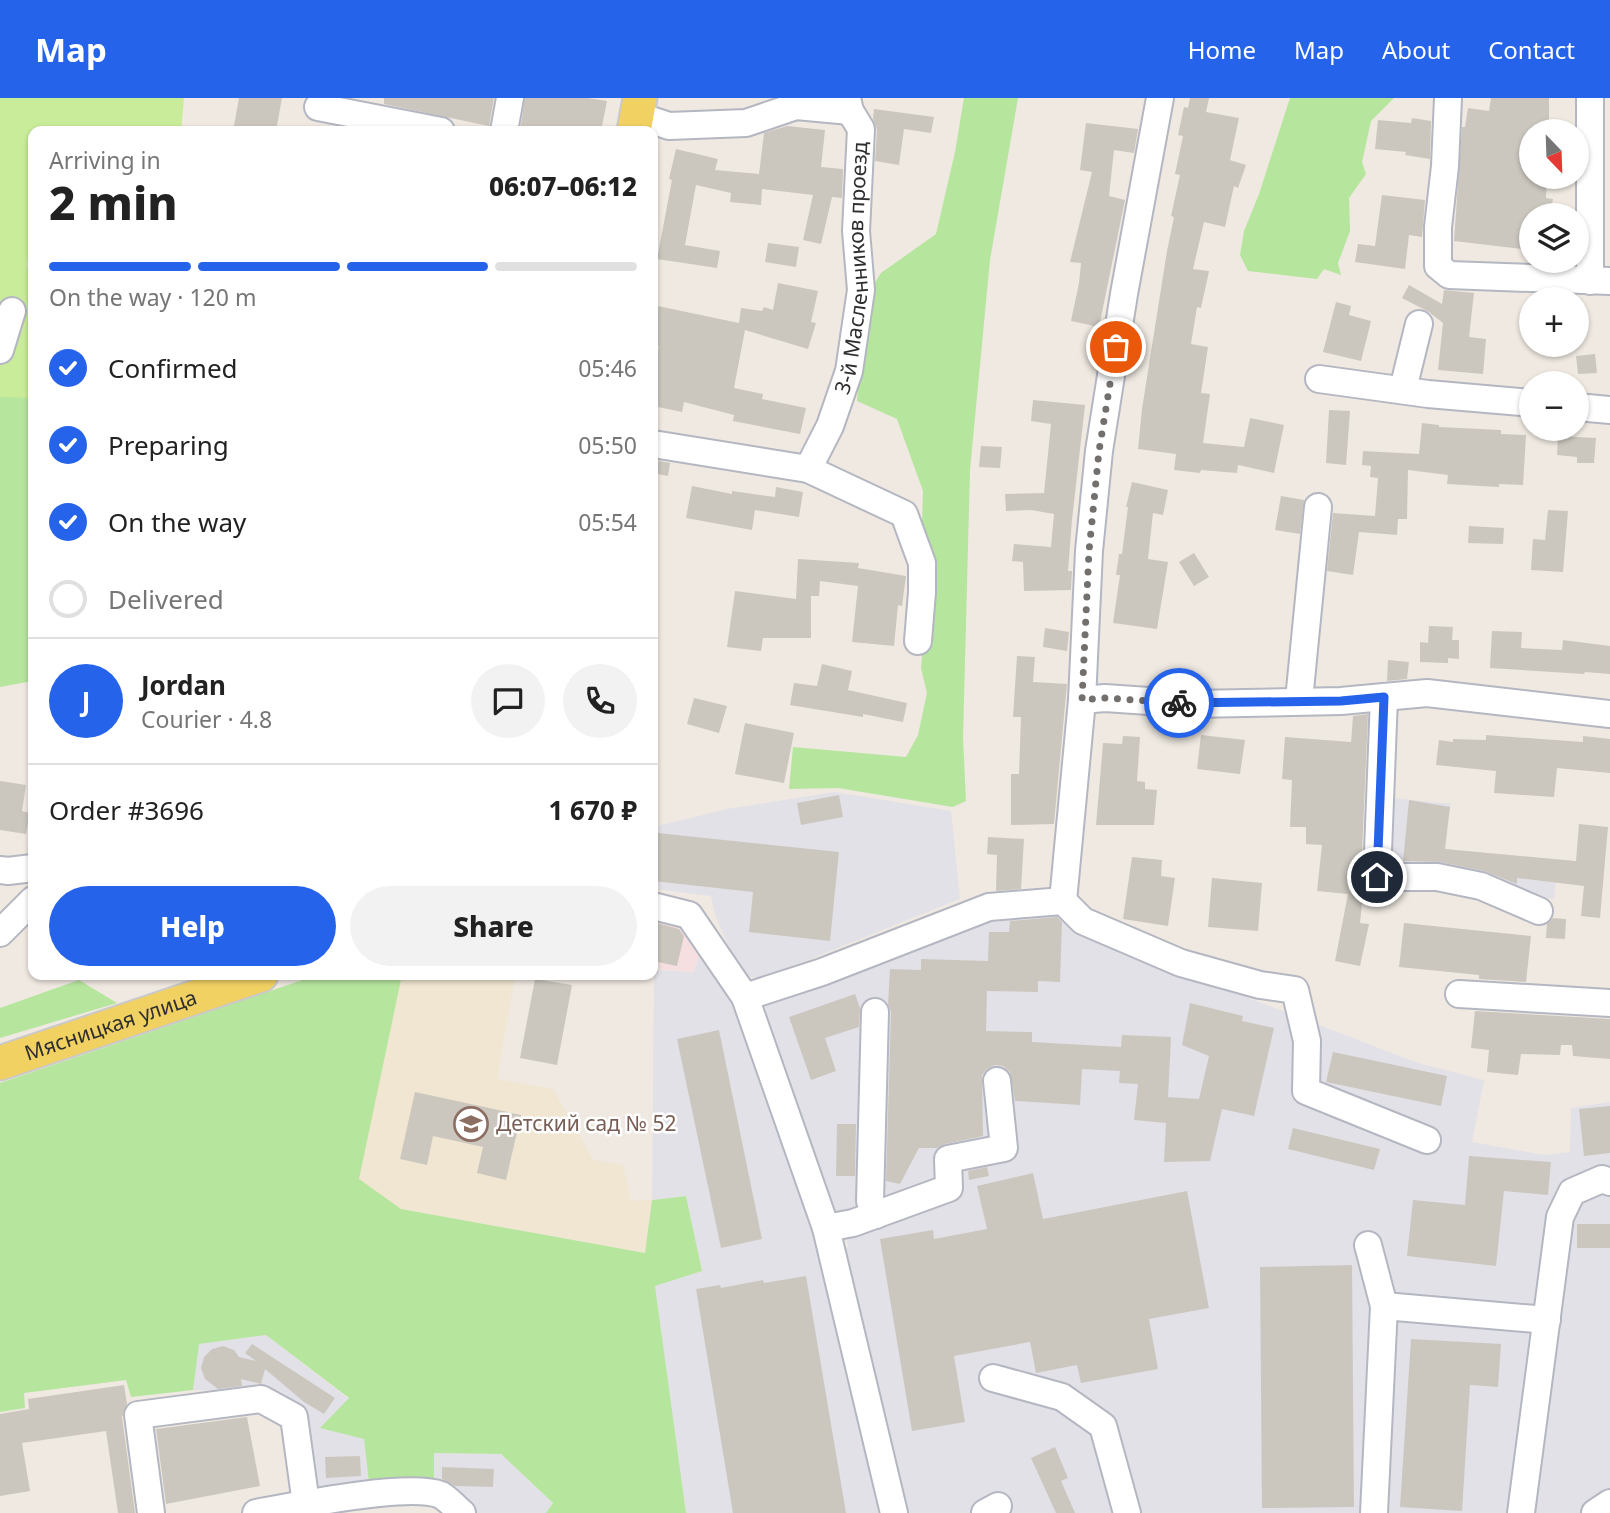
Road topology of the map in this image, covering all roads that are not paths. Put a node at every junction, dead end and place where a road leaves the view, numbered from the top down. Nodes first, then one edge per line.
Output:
1 (510, 98) edge
2 (1160, 98) edge
3 (1448, 98) edge
4 (1590, 98) edge
5 (848, 104) edge
6 (318, 107) dead end
7 (637, 115) edge
8 (415, 126) edge
9 (505, 126) edge
10 (1600, 281) edge
11 (12, 311) dead end
12 (1419, 324) dead end
13 (0, 350) edge
14 (1319, 379) dead end
15 (1403, 389) junction
16 (1519, 402) edge
17 (1589, 408) edge
18 (1610, 410) edge
19 (658, 445) edge
20 (808, 469) junction
21 (1318, 507) dead end
22 (918, 641) dead end
23 (1384, 697) junction
24 (1082, 700) junction
25 (1300, 700) junction
26 (1610, 714) edge
27 (28, 869) edge
28 (0, 870) edge
29 (1063, 901) junction
30 (28, 905) edge
31 (658, 907) edge
32 (1539, 911) dead end
33 (0, 933) edge
34 (246, 980) edge
35 (1459, 994) dead end
36 (746, 998) junction
37 (1610, 1003) edge
38 (874, 1012) dead end
39 (0, 1063) edge
40 (997, 1081) dead end
41 (1427, 1140) dead end
42 (1610, 1182) edge
43 (876, 1215) junction
44 (826, 1228) junction
45 (1368, 1245) dead end
46 (1384, 1306) junction
47 (1547, 1320) junction
48 (993, 1378) dead end
49 (1610, 1503) edge
50 (306, 1504) junction
51 (151, 1513) edge
52 (256, 1513) edge
53 (462, 1513) edge
54 (894, 1513) edge
55 (1127, 1513) edge
56 (1374, 1513) edge
57 (1521, 1513) edge
58 (1595, 1513) edge

1 - 9 street
2 - 24 street
3 - 10 street
4 - 10 street
5 - 7 street, 3-й Масленников проезд
5 - 20 street, 3-й Масленников проезд
6 - 8 street
11 - 13 street
12 - 15 street
14 - 15 street
15 - 16 street
17 - 18 street
19 - 20 street
20 - 22 street
21 - 25 street
23 - 25 street
23 - 26 street
23 - 32 street
24 - 25 street
24 - 29 street
27 - 28 street
29 - 36 street
29 - 41 street
30 - 33 street
31 - 36 street
34 - 39 main road, Мясницкая улица
35 - 37 street
36 - 44 street
38 - 43 street
40 - 43 street
42 - 47 street
43 - 44 street
44 - 54 street
45 - 46 street
46 - 47 street
46 - 56 street
47 - 57 street
48 - 55 street
49 - 58 street
50 - 51 street
50 - 52 street
50 - 53 street

